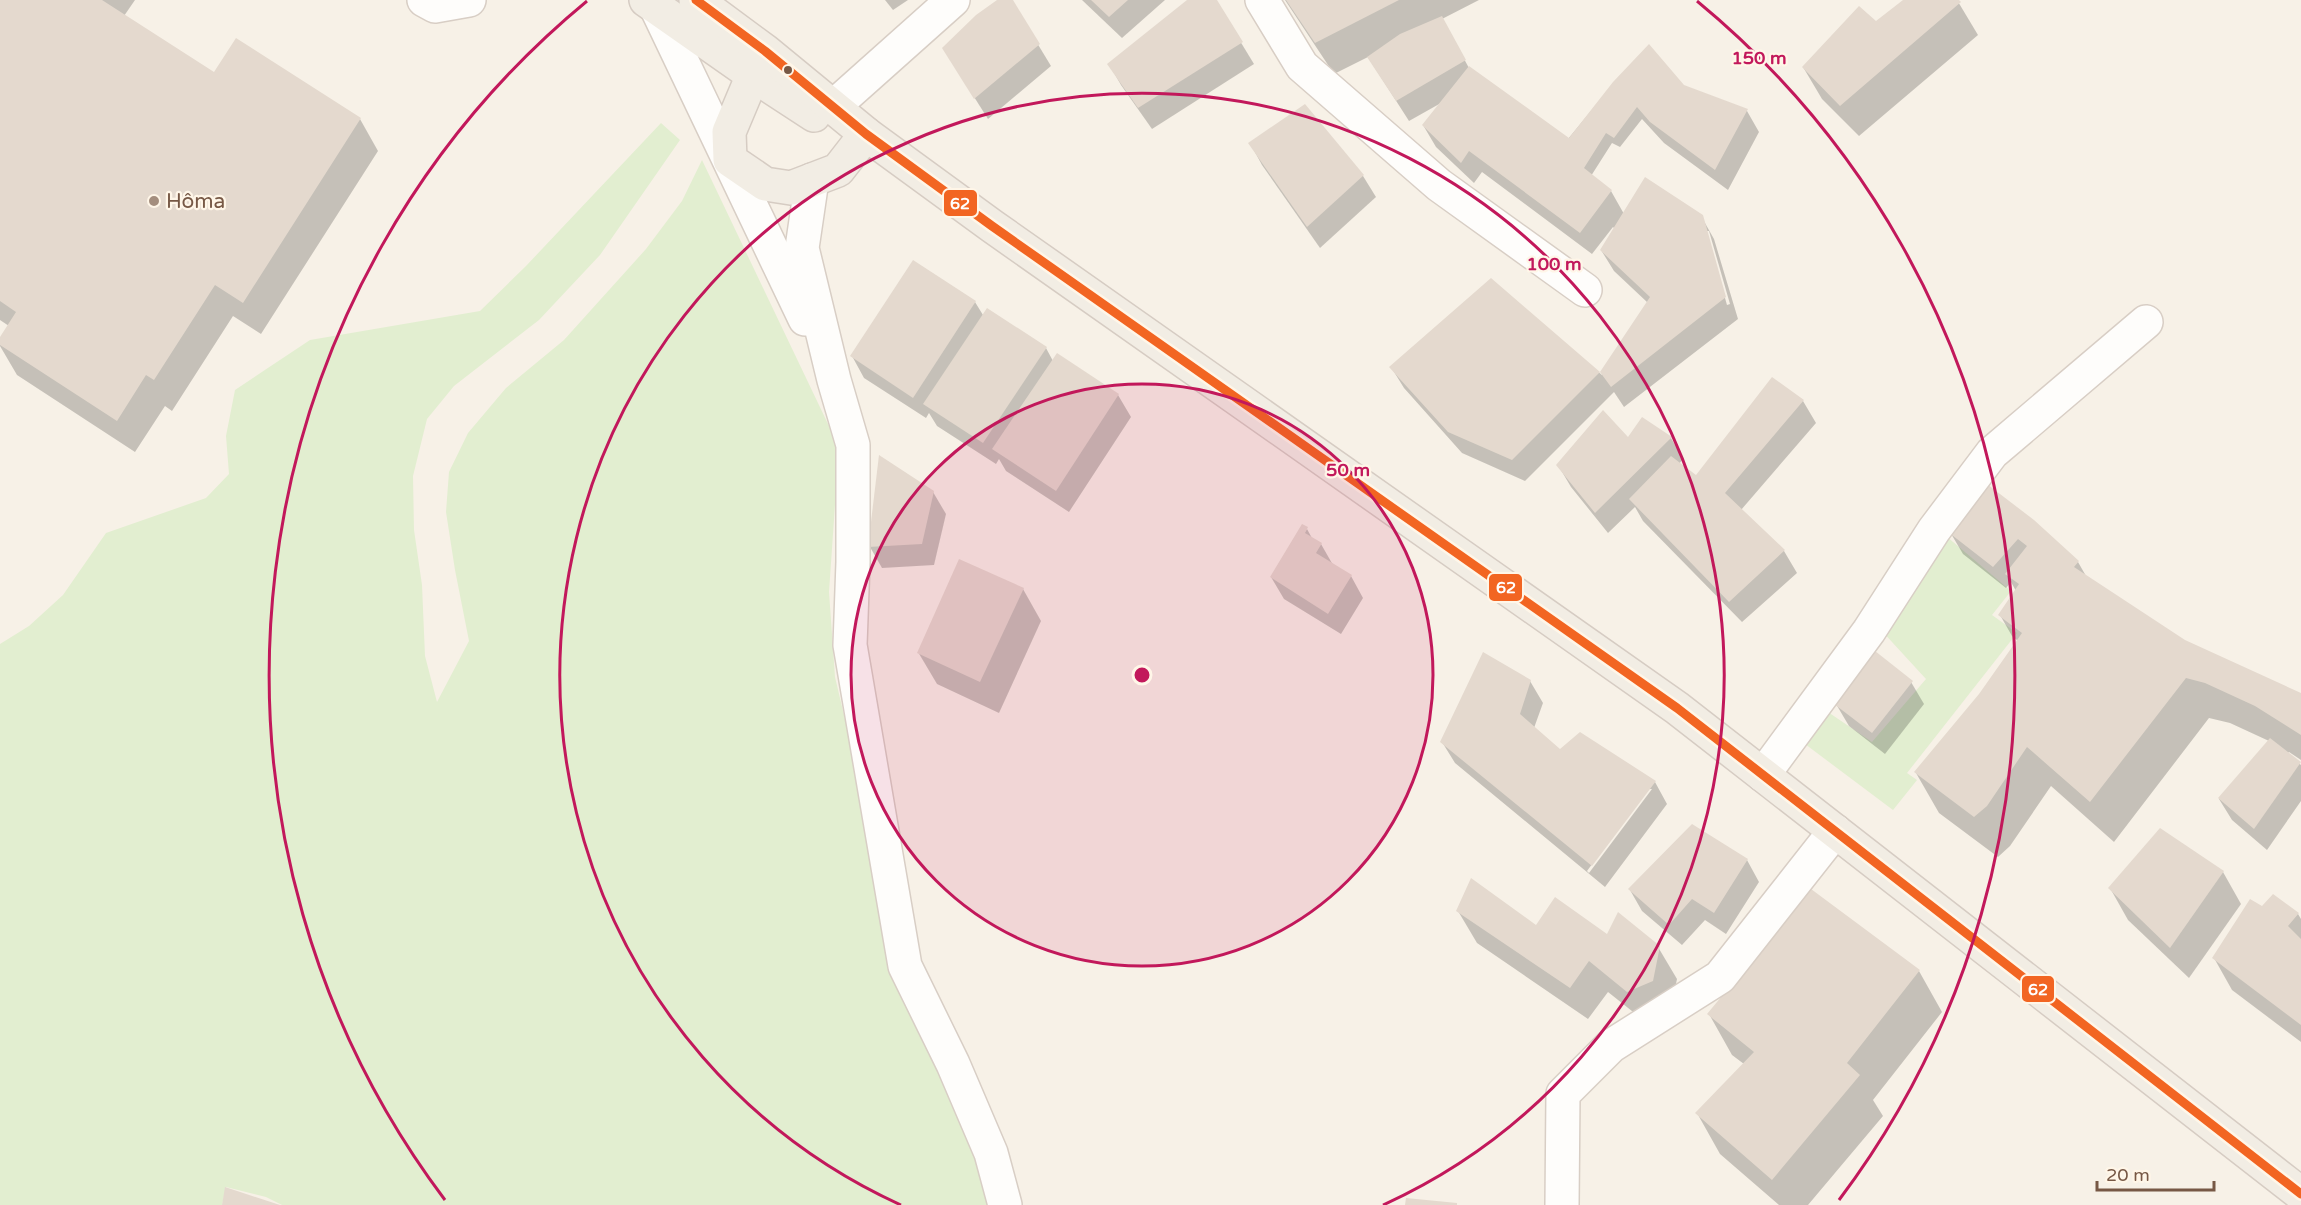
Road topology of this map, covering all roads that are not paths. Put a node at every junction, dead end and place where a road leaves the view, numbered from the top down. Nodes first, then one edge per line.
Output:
1 (424, 0) edge
2 (469, 0) edge
3 (953, 0) edge
4 (1262, 0) edge
5 (651, 4) edge
6 (711, 5) edge
7 (753, 75) junction
8 (833, 107) junction
9 (866, 134) junction
10 (730, 159) junction
11 (812, 180) junction
12 (1585, 291) dead end
13 (2146, 322) dead end
14 (834, 380) junction
15 (1763, 775) junction
16 (1835, 831) junction
17 (2301, 1194) edge
18 (1005, 1205) edge
19 (1562, 1205) edge

1 - 2 street
3 - 8 street
4 - 12 street
5 - 7 main road
5 - 10 street
6 - 8 main road
7 - 9 main road
7 - 10 main road
8 - 9 main road
9 - 11 main road
9 - 15 main road
10 - 11 main road
10 - 14 street
11 - 14 street
13 - 15 street
14 - 18 street
15 - 16 main road
16 - 17 main road
16 - 19 street

